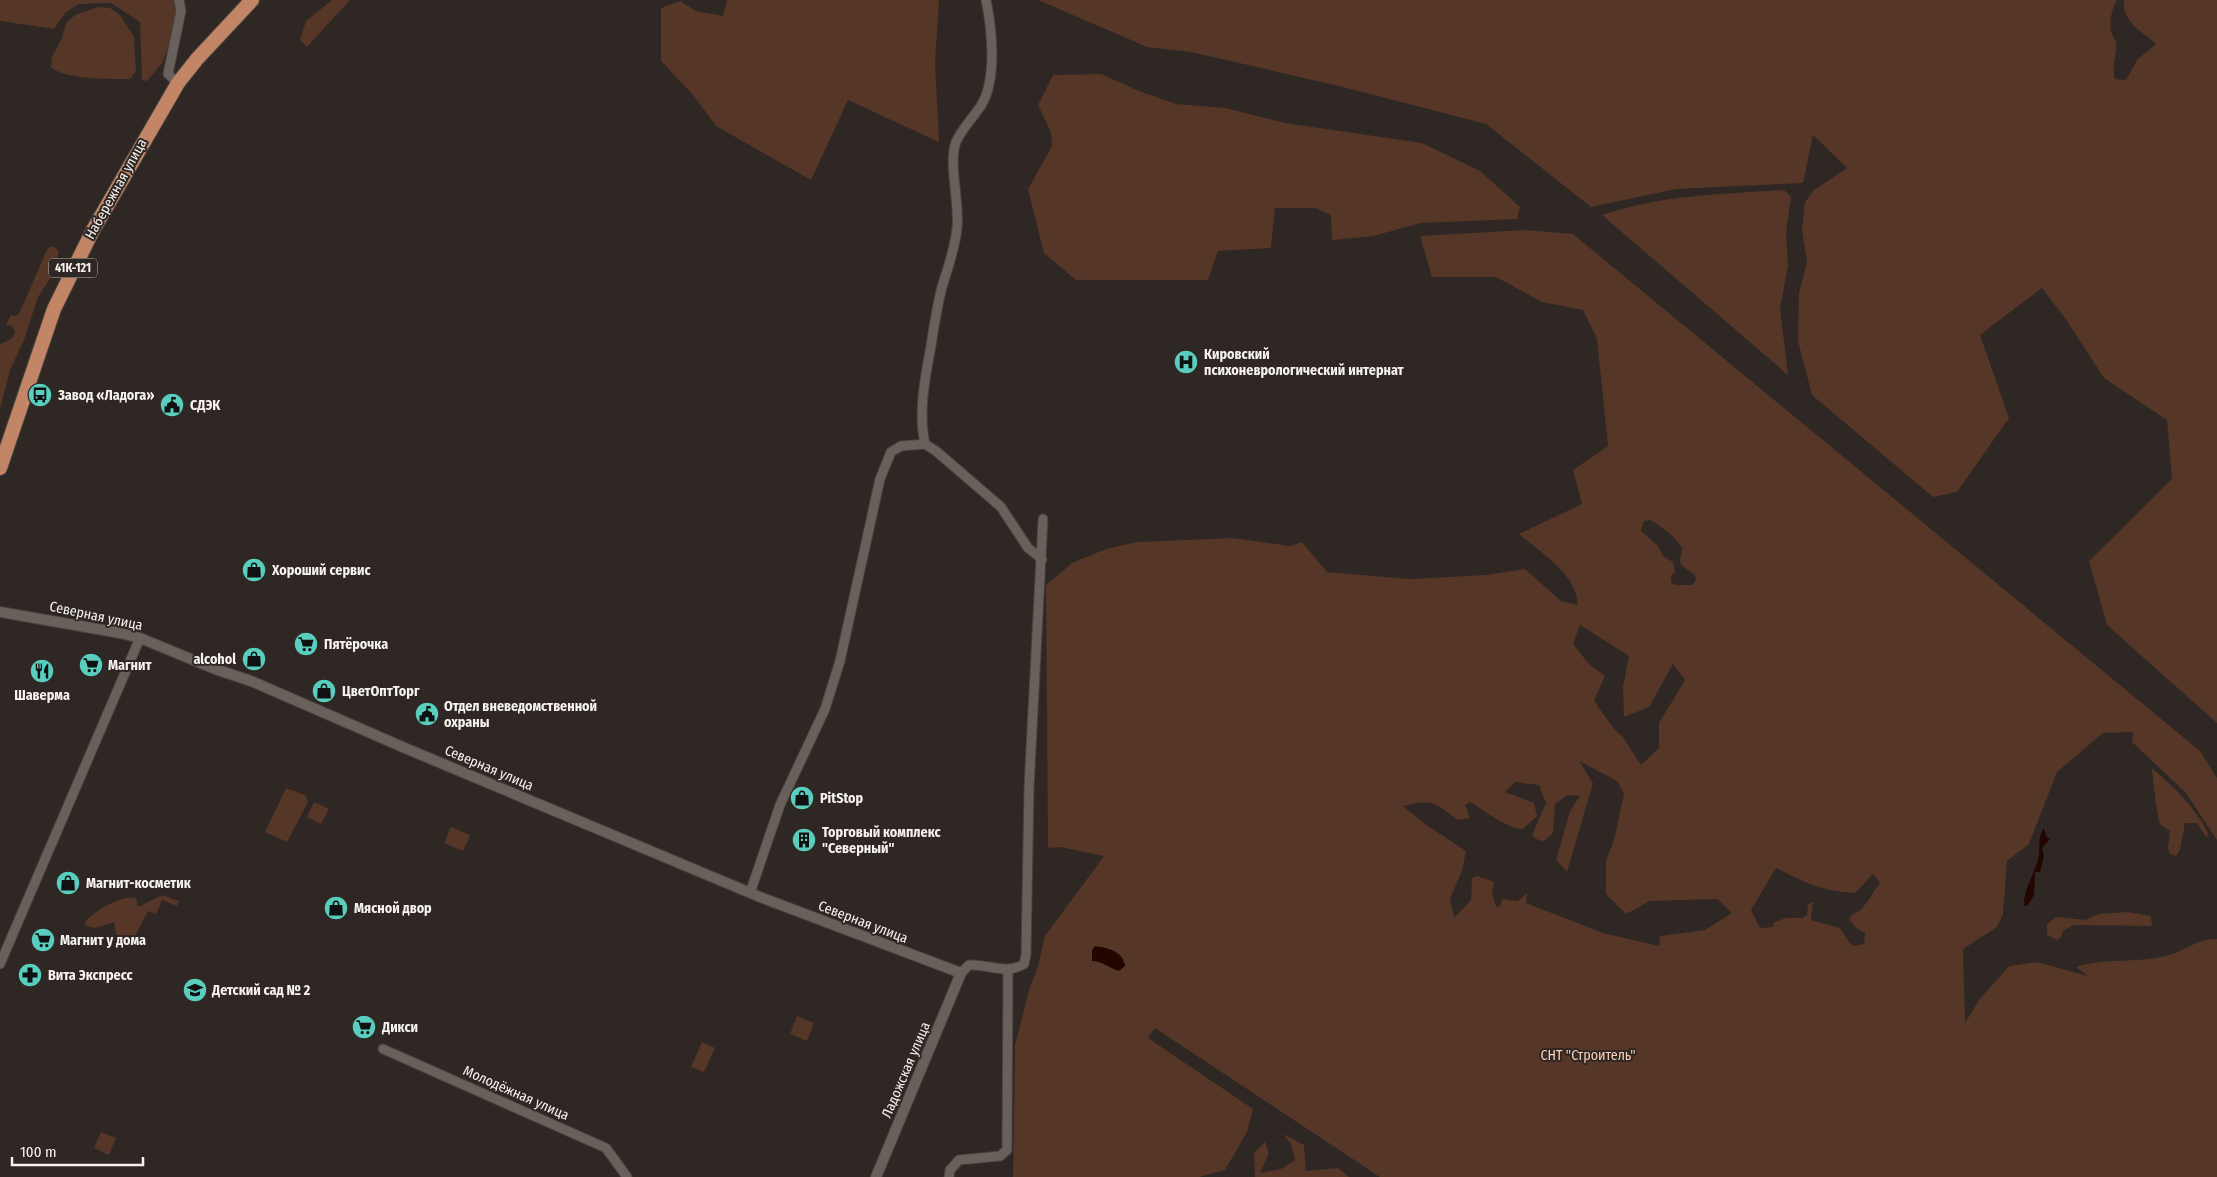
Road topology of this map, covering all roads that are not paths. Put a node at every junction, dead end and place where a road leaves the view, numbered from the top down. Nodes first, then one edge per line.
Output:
1 (179, 0) edge
2 (252, 0) edge
3 (986, 0) edge
4 (178, 83) junction
5 (925, 444) junction
6 (0, 468) edge
7 (1043, 519) dead end
8 (1042, 559) junction
9 (0, 612) edge
10 (140, 638) junction
11 (750, 892) junction
12 (0, 964) edge
13 (1008, 970) junction
14 (961, 973) junction
15 (383, 1048) dead end
16 (627, 1177) edge
17 (876, 1177) edge
18 (949, 1177) edge

1 - 4 street
2 - 4 main road, 41К-121
3 - 5 street
4 - 6 main road, Набережная улица / 41К-121
5 - 8 street
5 - 11 street
7 - 8 street
8 - 13 street
9 - 10 street, Северная улица
10 - 11 street, Северная улица
10 - 12 street
11 - 14 street, Северная улица
13 - 14 street
13 - 18 street
14 - 17 street, Ладожская улица
15 - 16 street, Молодёжная улица

